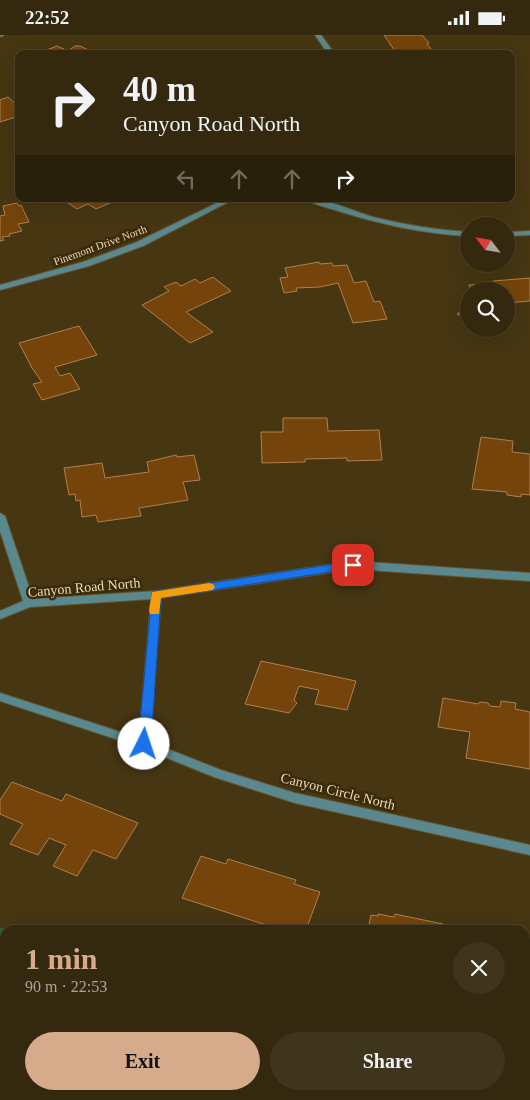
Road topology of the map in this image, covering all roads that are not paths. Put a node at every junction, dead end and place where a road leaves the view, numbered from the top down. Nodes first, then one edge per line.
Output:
1 (318, 35) edge
2 (329, 50) edge
3 (224, 202) edge
4 (319, 202) edge
5 (530, 233) edge
6 (460, 234) edge
7 (515, 234) edge
8 (0, 288) edge
9 (0, 516) edge
10 (530, 577) edge
11 (156, 595) junction
12 (29, 603) junction
13 (0, 615) edge
14 (0, 697) edge
15 (144, 744) junction
16 (530, 850) edge

1 - 2 street
3 - 8 street, Pinemont Drive North
4 - 6 street
5 - 7 street
9 - 12 street
10 - 11 street, Canyon Road North
11 - 12 street, Canyon Road North
11 - 15 street
12 - 13 street, Canyon Road North
14 - 15 street, Canyon Circle North
15 - 16 street, Canyon Circle North

